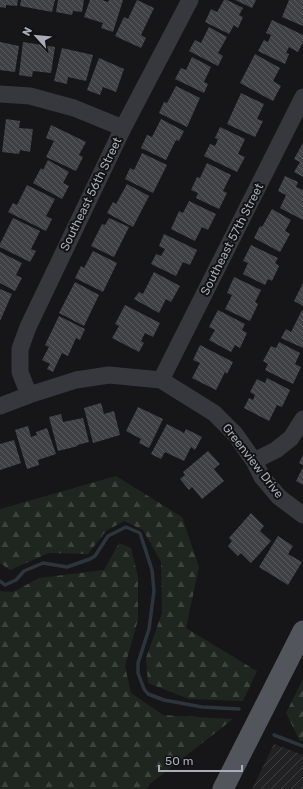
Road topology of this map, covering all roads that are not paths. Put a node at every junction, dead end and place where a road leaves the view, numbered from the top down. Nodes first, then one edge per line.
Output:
1 (190, 0) edge
2 (0, 94) edge
3 (303, 97) edge
4 (123, 128) junction
5 (161, 380) junction
6 (29, 394) junction
7 (0, 406) edge
8 (303, 419) edge
9 (254, 461) junction
10 (303, 516) edge
11 (303, 631) edge
12 (223, 789) edge

1 - 4 street, Southeast 56th Street
2 - 4 street
3 - 5 street, Southeast 57th Street
4 - 6 street, Southeast 56th Street
5 - 6 street, Greenview Drive
5 - 9 street, Greenview Drive
6 - 7 street, Greenview Drive
8 - 9 street
9 - 10 street, Greenview Drive
11 - 12 main road

